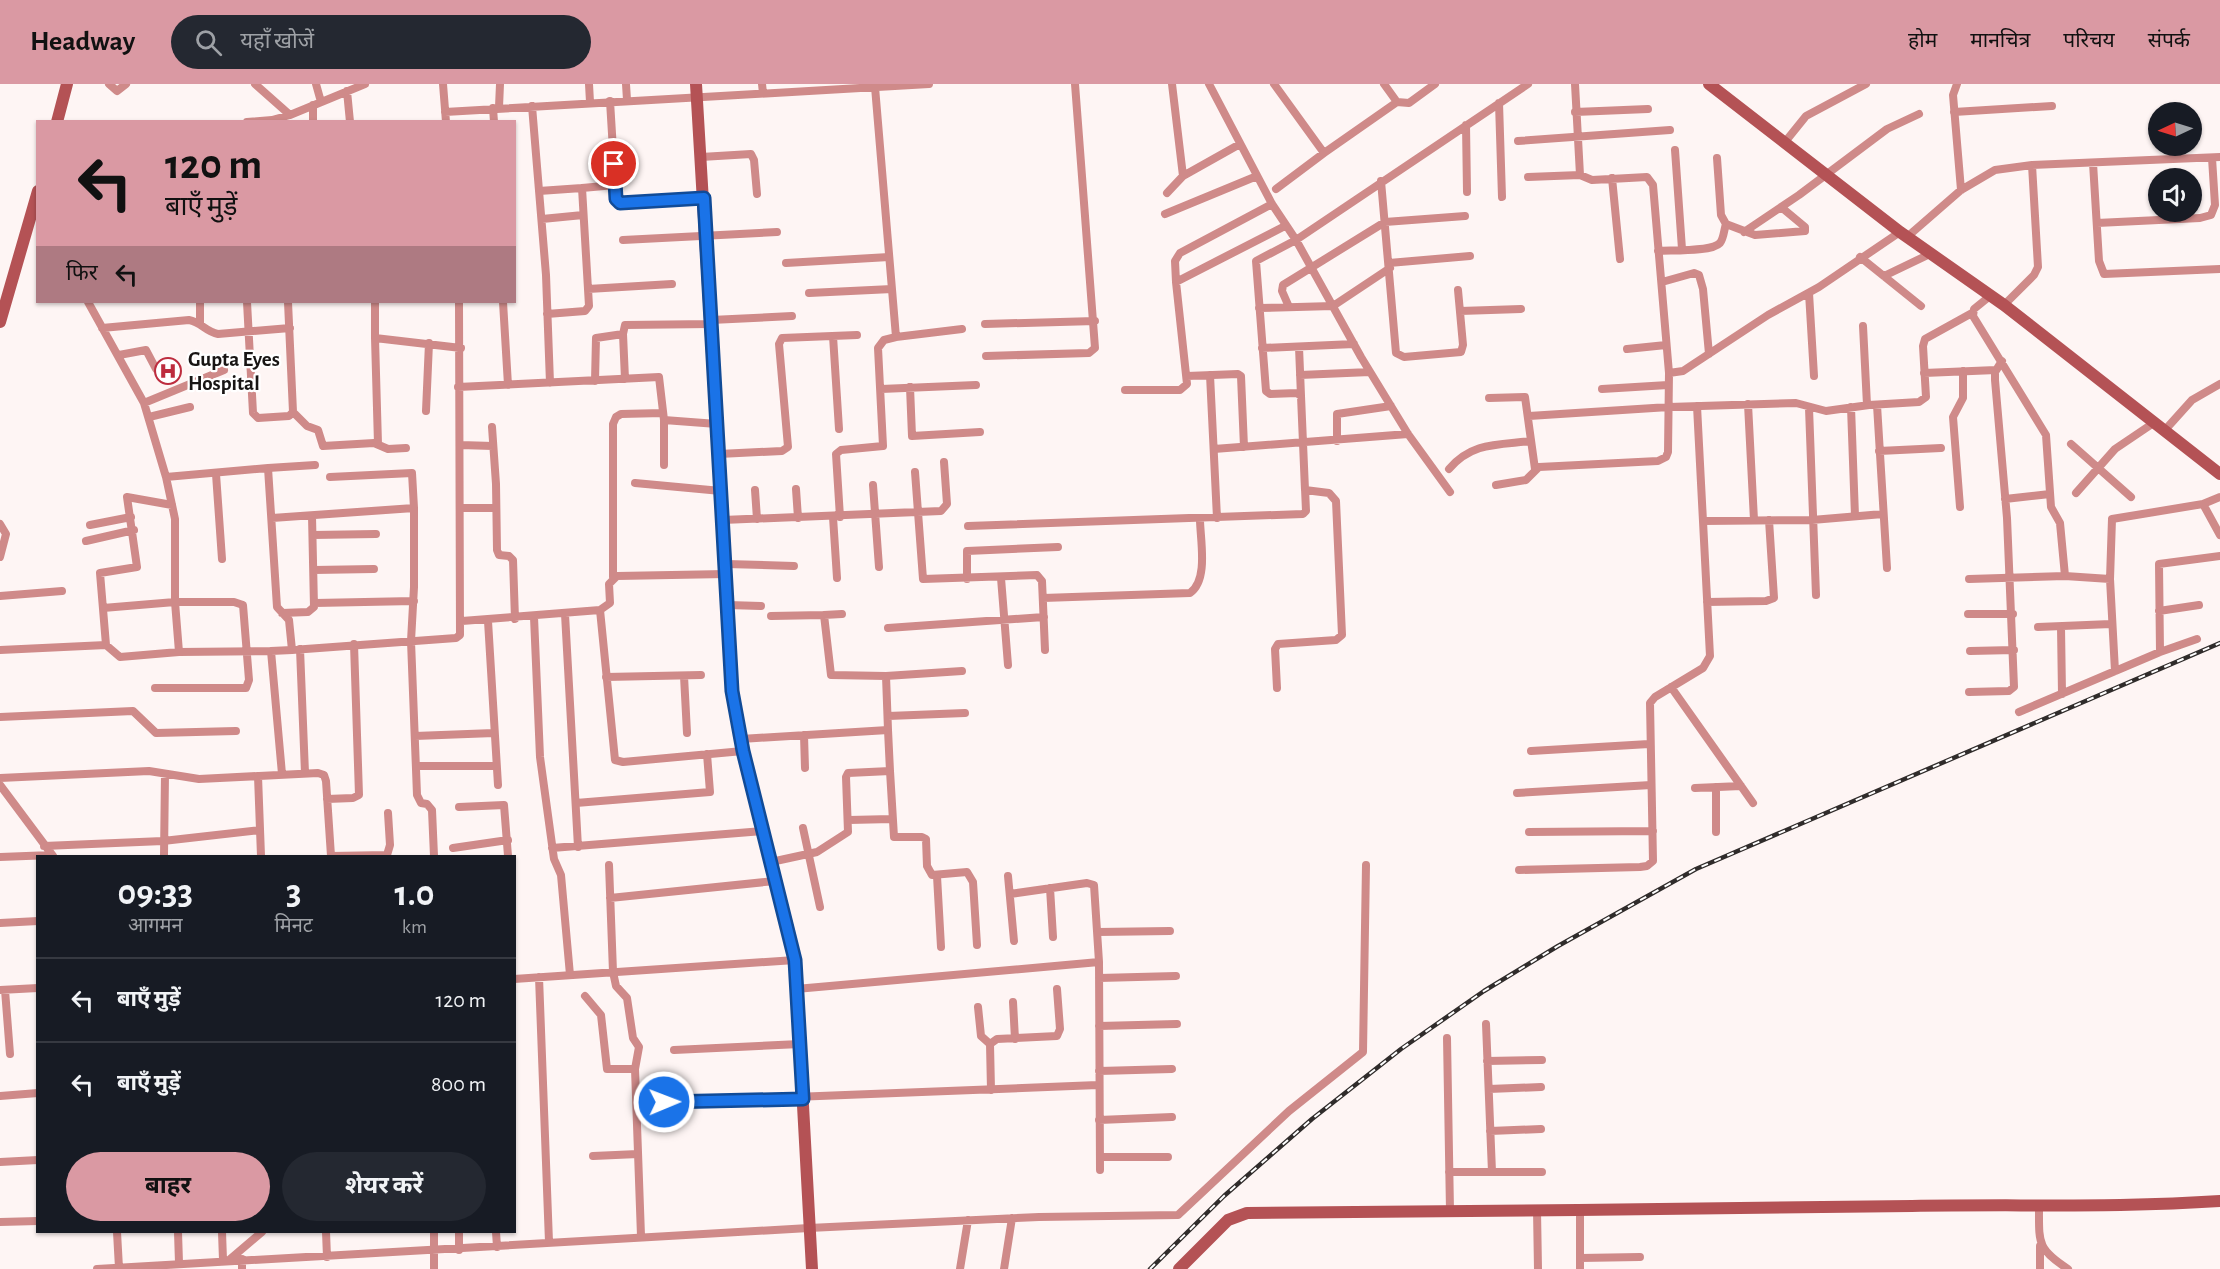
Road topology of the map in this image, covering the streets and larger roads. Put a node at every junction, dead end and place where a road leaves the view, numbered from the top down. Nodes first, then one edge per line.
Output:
1 (67, 84) edge
2 (110, 84) edge
3 (126, 84) edge
4 (255, 84) edge
5 (316, 84) edge
6 (363, 84) edge
7 (443, 84) edge
8 (500, 84) edge
9 (589, 84) edge
10 (626, 84) edge
11 (928, 84) edge
12 (1075, 84) edge
13 (1172, 84) edge
14 (1209, 84) edge
15 (1274, 84) edge
16 (1384, 84) edge
17 (1435, 84) edge
18 (1528, 84) edge
19 (1575, 84) edge
20 (1866, 84) edge
21 (1957, 84) edge
22 (899, 85) edge
23 (848, 86) edge
24 (1717, 86) edge
25 (822, 87) edge
26 (874, 87) junction
27 (763, 89) edge
28 (696, 90) edge
29 (348, 92) junction
30 (627, 100) junction
31 (610, 101) junction
32 (590, 102) junction
33 (1396, 102) junction
34 (317, 103) junction
35 (1500, 103) junction
36 (532, 106) junction
37 (2052, 106) dead end
38 (496, 108) junction
39 (1648, 109) dead end
40 (1575, 112) junction
41 (1954, 112) junction
42 (1919, 114) dead end
43 (290, 115) junction
44 (446, 117) edge
45 (58, 120) edge
46 (272, 120) edge
47 (314, 120) edge
48 (350, 120) edge
49 (494, 120) edge
50 (1467, 125) junction
51 (1670, 130) dead end
52 (1576, 137) junction
53 (1518, 141) dead end
54 (1785, 142) junction
55 (1240, 144) junction
56 (1675, 150) dead end
57 (1324, 153) junction
58 (701, 157) junction
59 (2216, 157) edge
60 (1717, 158) dead end
61 (2093, 163) junction
62 (2032, 165) junction
63 (1827, 174) junction
64 (1580, 175) junction
65 (1183, 176) junction
66 (1257, 176) junction
67 (1528, 177) dead end
68 (1612, 178) junction
69 (1381, 181) junction
70 (615, 185) junction
71 (582, 188) junction
72 (1276, 189) dead end
73 (1961, 190) junction
74 (539, 191) junction
75 (1167, 192) dead end
76 (1467, 192) dead end
77 (757, 194) dead end
78 (1502, 197) dead end
79 (704, 198) junction
80 (1272, 204) junction
81 (1781, 207) junction
82 (35, 213) edge
83 (1164, 214) dead end
84 (583, 215) junction
85 (1465, 216) dead end
86 (542, 219) junction
87 (1385, 222) junction
88 (2097, 223) junction
89 (1726, 224) junction
90 (1285, 226) junction
91 (777, 232) dead end
92 (1744, 232) junction
93 (1904, 235) junction
94 (706, 236) junction
95 (623, 240) dead end
96 (1296, 240) junction
97 (1682, 249) junction
98 (1658, 251) junction
99 (1930, 254) junction
100 (1470, 256) dead end
101 (889, 257) junction
102 (1860, 257) junction
103 (1620, 259) dead end
104 (786, 263) dead end
105 (1389, 265) junction
106 (1312, 269) junction
107 (2220, 269) edge
108 (1884, 276) junction
109 (1176, 282) junction
110 (1662, 282) junction
111 (672, 284) dead end
112 (588, 289) junction
113 (892, 289) junction
114 (1458, 290) dead end
115 (809, 293) dead end
116 (1809, 293) junction
117 (1990, 296) junction
118 (89, 303) edge
119 (200, 303) edge
120 (247, 303) edge
121 (288, 303) edge
122 (375, 303) edge
123 (459, 303) edge
124 (503, 303) edge
125 (2004, 305) junction
126 (1333, 306) junction
127 (1921, 306) dead end
128 (1289, 307) junction
129 (1259, 308) junction
130 (1521, 309) dead end
131 (1460, 311) junction
132 (1972, 313) junction
133 (547, 314) junction
134 (792, 316) dead end
135 (1095, 321) junction
136 (0, 322) edge
137 (711, 322) junction
138 (200, 324) junction
139 (985, 324) dead end
140 (1863, 326) dead end
141 (102, 328) junction
142 (290, 328) junction
143 (962, 329) dead end
144 (248, 332) junction
145 (623, 334) junction
146 (857, 335) dead end
147 (833, 336) junction
148 (896, 337) junction
149 (375, 338) junction
150 (429, 343) junction
151 (1354, 344) junction
152 (1666, 345) junction
153 (1299, 347) junction
154 (461, 348) junction
155 (1262, 348) junction
156 (1627, 349) dead end
157 (1709, 354) junction
158 (119, 355) junction
159 (986, 356) dead end
160 (2002, 362) junction
161 (156, 369) dead end
162 (224, 370) dead end
163 (1996, 370) junction
164 (1963, 371) junction
165 (1370, 372) junction
166 (1669, 373) junction
167 (1923, 373) junction
168 (1210, 375) junction
169 (1300, 375) junction
170 (1187, 376) junction
171 (1814, 376) dead end
172 (624, 379) junction
173 (595, 381) junction
174 (550, 383) junction
175 (2220, 384) edge
176 (508, 385) junction
177 (976, 385) dead end
178 (1668, 385) junction
179 (458, 387) junction
180 (910, 387) junction
181 (880, 389) junction
182 (1602, 389) dead end
183 (1125, 390) dead end
184 (1301, 396) junction
185 (1489, 398) dead end
186 (144, 402) junction
187 (1748, 404) junction
188 (1867, 405) junction
189 (1877, 405) junction
190 (190, 406) dead end
191 (1391, 406) junction
192 (1669, 406) junction
193 (1697, 406) junction
194 (1809, 408) junction
195 (1851, 408) junction
196 (426, 411) dead end
197 (293, 412) junction
198 (1528, 416) junction
199 (149, 417) junction
200 (663, 417) junction
201 (2155, 422) junction
202 (717, 424) junction
203 (492, 427) dead end
204 (839, 429) dead end
205 (2165, 430) junction
206 (980, 432) dead end
207 (1408, 434) junction
208 (1337, 441) junction
209 (1531, 441) junction
210 (378, 444) junction
211 (1303, 444) junction
212 (2071, 444) dead end
213 (460, 445) junction
214 (493, 446) junction
215 (1245, 447) junction
216 (406, 448) dead end
217 (1941, 448) dead end
218 (1214, 449) junction
219 (1880, 451) junction
220 (719, 454) junction
221 (944, 462) dead end
222 (315, 465) dead end
223 (664, 465) dead end
224 (268, 468) junction
225 (2097, 468) junction
226 (1535, 469) junction
227 (1449, 470) dead end
228 (915, 472) dead end
229 (216, 474) junction
230 (2220, 474) edge
231 (166, 477) junction
232 (330, 477) dead end
233 (635, 483) dead end
234 (873, 485) dead end
235 (1496, 485) dead end
236 (1305, 488) junction
237 (796, 489) dead end
238 (755, 490) dead end
239 (721, 491) junction
240 (1450, 492) dead end
241 (2076, 493) dead end
242 (2050, 494) junction
243 (2131, 497) dead end
244 (2220, 497) edge
245 (2005, 499) junction
246 (2203, 504) junction
247 (172, 505) junction
248 (1960, 507) dead end
249 (414, 508) junction
250 (460, 508) junction
251 (496, 508) junction
252 (918, 514) junction
253 (1883, 514) junction
254 (875, 515) junction
255 (312, 516) junction
256 (1856, 516) junction
257 (131, 517) junction
258 (837, 517) junction
259 (272, 518) junction
260 (798, 518) junction
261 (1218, 518) junction
262 (756, 519) junction
263 (1200, 519) junction
264 (723, 520) junction
265 (1754, 520) junction
266 (1769, 520) junction
267 (1812, 520) junction
268 (1703, 521) junction
269 (0, 524) edge
270 (90, 525) dead end
271 (968, 526) dead end
272 (134, 530) junction
273 (376, 534) dead end
274 (2220, 535) edge
275 (313, 536) junction
276 (86, 541) dead end
277 (1058, 547) dead end
278 (2220, 556) edge
279 (0, 557) edge
280 (222, 560) dead end
281 (794, 566) dead end
282 (879, 567) dead end
283 (1887, 568) dead end
284 (374, 569) dead end
285 (726, 569) junction
286 (314, 570) junction
287 (2065, 576) junction
288 (613, 577) junction
289 (837, 578) dead end
290 (1001, 578) junction
291 (967, 579) junction
292 (1969, 579) dead end
293 (2010, 579) junction
294 (2110, 579) junction
295 (62, 591) dead end
296 (1815, 595) dead end
297 (0, 596) edge
298 (1043, 598) junction
299 (414, 601) junction
300 (175, 602) junction
301 (1707, 602) junction
302 (315, 603) junction
303 (728, 605) junction
304 (2199, 605) dead end
305 (761, 606) dead end
306 (103, 608) junction
307 (600, 609) junction
308 (2159, 611) junction
309 (280, 613) junction
310 (565, 614) junction
311 (842, 614) dead end
312 (1968, 614) dead end
313 (2013, 614) junction
314 (824, 615) junction
315 (771, 616) dead end
316 (534, 617) junction
317 (1044, 617) junction
318 (515, 619) junction
319 (1004, 620) junction
320 (462, 621) junction
321 (488, 621) junction
322 (2111, 624) junction
323 (2038, 627) dead end
324 (2061, 627) junction
325 (888, 628) dead end
326 (2197, 639) dead end
327 (411, 641) junction
328 (354, 644) junction
329 (106, 645) junction
330 (296, 649) junction
331 (0, 650) edge
332 (1045, 650) dead end
333 (2014, 650) junction
334 (248, 651) junction
335 (271, 651) junction
336 (1970, 651) dead end
337 (179, 652) junction
338 (2160, 652) junction
339 (1008, 665) dead end
340 (962, 671) dead end
341 (2115, 671) junction
342 (702, 675) dead end
343 (684, 676) junction
344 (886, 676) junction
345 (606, 677) junction
346 (1671, 687) junction
347 (155, 688) dead end
348 (1277, 688) dead end
349 (1969, 692) dead end
350 (2061, 694) junction
351 (2019, 712) dead end
352 (965, 713) dead end
353 (888, 716) junction
354 (0, 717) edge
355 (888, 730) junction
356 (236, 731) dead end
357 (494, 733) junction
358 (687, 733) dead end
359 (804, 735) junction
360 (415, 736) junction
361 (1649, 744) junction
362 (742, 745) junction
363 (1531, 751) dead end
364 (707, 754) junction
365 (417, 766) junction
366 (496, 766) junction
367 (805, 768) dead end
368 (890, 771) junction
369 (305, 773) junction
370 (165, 774) junction
371 (282, 774) junction
372 (258, 776) junction
373 (0, 778) edge
374 (0, 785) edge
375 (498, 785) dead end
376 (1651, 785) junction
377 (1741, 786) junction
378 (1716, 787) junction
379 (1695, 788) dead end
380 (1517, 793) dead end
381 (3, 794) edge
382 (327, 799) junction
383 (576, 803) junction
384 (1753, 803) dead end
385 (459, 807) dead end
386 (388, 813) dead end
387 (892, 819) junction
388 (849, 820) junction
389 (803, 828) dead end
390 (260, 830) junction
391 (764, 831) junction
392 (1653, 831) junction
393 (1529, 832) dead end
394 (1716, 832) dead end
395 (508, 840) junction
396 (163, 841) junction
397 (44, 846) junction
398 (578, 847) junction
399 (453, 848) dead end
400 (552, 848) junction
401 (51, 855) edge
402 (164, 855) edge
403 (261, 855) edge
404 (331, 855) edge
405 (387, 855) edge
406 (434, 855) edge
407 (508, 855) edge
408 (809, 855) junction
409 (36, 856) edge
410 (0, 857) edge
411 (771, 862) junction
412 (1366, 865) dead end
413 (609, 866) dead end
414 (1519, 870) dead end
415 (937, 876) junction
416 (1008, 876) dead end
417 (775, 881) junction
418 (1050, 888) junction
419 (1010, 894) junction
420 (610, 898) junction
421 (820, 907) dead end
422 (36, 921) edge
423 (0, 923) edge
424 (1170, 931) dead end
425 (1098, 932) junction
426 (1053, 937) dead end
427 (1014, 941) dead end
428 (977, 945) dead end
429 (941, 947) dead end
430 (795, 960) junction
431 (1099, 962) junction
432 (613, 972) junction
433 (570, 975) junction
434 (1176, 976) dead end
435 (539, 977) junction
436 (1099, 978) junction
437 (516, 979) edge
438 (36, 988) edge
439 (796, 989) junction
440 (1057, 989) dead end
441 (2, 990) edge
442 (585, 996) dead end
443 (1013, 1002) dead end
444 (978, 1007) dead end
445 (1177, 1024) dead end
446 (1486, 1024) dead end
447 (1099, 1026) junction
448 (1447, 1038) dead end
449 (1015, 1039) junction
450 (800, 1044) junction
451 (990, 1044) junction
452 (674, 1050) dead end
453 (10, 1054) dead end
454 (1542, 1060) dead end
455 (1487, 1061) junction
456 (1172, 1069) dead end
457 (635, 1070) junction
458 (1099, 1071) junction
459 (1098, 1085) junction
460 (1541, 1087) dead end
461 (1489, 1089) junction
462 (991, 1090) junction
463 (36, 1094) edge
464 (0, 1096) edge
465 (803, 1099) junction
466 (664, 1102) dead end
467 (1172, 1117) dead end
468 (1099, 1120) junction
469 (1541, 1129) dead end
470 (1490, 1131) junction
471 (638, 1154) junction
472 (593, 1156) dead end
473 (1100, 1156) junction
474 (1168, 1157) dead end
475 (36, 1160) edge
476 (0, 1162) edge
477 (1100, 1170) dead end
478 (1449, 1172) junction
479 (1492, 1172) junction
480 (1542, 1172) dead end
481 (2220, 1201) edge
482 (2039, 1207) junction
483 (1537, 1210) junction
484 (1580, 1210) junction
485 (1450, 1211) junction
486 (1012, 1218) junction
487 (968, 1220) junction
488 (36, 1221) edge
489 (0, 1222) edge
490 (809, 1228) junction
491 (117, 1233) edge
492 (177, 1233) edge
493 (222, 1233) edge
494 (260, 1233) edge
495 (326, 1233) edge
496 (434, 1233) edge
497 (459, 1233) edge
498 (496, 1233) edge
499 (641, 1236) junction
500 (549, 1242) junction
501 (2040, 1243) junction
502 (497, 1247) junction
503 (459, 1250) junction
504 (434, 1251) junction
505 (327, 1257) junction
506 (1640, 1257) dead end
507 (1580, 1258) junction
508 (242, 1259) junction
509 (226, 1260) junction
510 (173, 1265) edge
511 (124, 1268) edge
512 (97, 1269) edge
513 (243, 1269) edge
514 (434, 1269) edge
515 (812, 1269) edge
516 (960, 1269) edge
517 (1004, 1269) edge
518 (1179, 1269) edge
519 (1538, 1269) edge
520 (1580, 1269) edge
521 (2040, 1269) edge
522 (2068, 1269) edge

1 - 45 street
2 - 3 street
4 - 43 street
5 - 34 street
6 - 29 street
7 - 44 street
8 - 38 street
9 - 32 street
10 - 30 street
11 - 22 street
12 - 135 street
13 - 65 street
14 - 55 street
15 - 57 street
16 - 33 street
17 - 33 street
18 - 35 street
19 - 40 street
20 - 54 street
21 - 41 street
22 - 26 street
23 - 25 street
23 - 26 street
24 - 54 street
25 - 27 street
26 - 101 street
27 - 28 street
28 - 30 street
28 - 58 street
29 - 34 street
29 - 48 street
30 - 31 street
31 - 32 street
31 - 70 street
32 - 36 street
33 - 57 street
34 - 43 street
34 - 47 street
35 - 50 street
35 - 78 street
36 - 38 street
36 - 74 street
37 - 41 street
38 - 44 street
38 - 49 street
39 - 40 street
40 - 52 street
41 - 73 street
42 - 63 street
43 - 46 street
50 - 69 street
50 - 76 street
51 - 52 street
52 - 53 street
52 - 64 street
54 - 63 street
55 - 65 street
55 - 66 street
56 - 97 street
57 - 72 street
58 - 77 street
58 - 79 street
59 - 61 street
59 - 88 street
60 - 89 street
61 - 62 street
61 - 88 street
62 - 73 street
62 - 125 street
63 - 81 street
63 - 93 street
64 - 67 street
64 - 68 street
65 - 75 street
66 - 80 street
66 - 83 street
68 - 98 street
68 - 103 street
69 - 87 street
69 - 96 street
70 - 71 street
70 - 79 street
71 - 74 street
71 - 84 street
73 - 93 street
74 - 86 street
79 - 94 street
80 - 90 street
80 - 109 street
81 - 92 street
81 - 92 street
82 - 136 street
84 - 86 street
84 - 112 street
85 - 87 street
86 - 133 street
87 - 105 street
87 - 106 street
88 - 107 street
89 - 92 street
89 - 97 street
90 - 96 street
90 - 109 street
91 - 94 street
93 - 99 street
93 - 102 street
94 - 95 street
94 - 137 street
96 - 106 street
96 - 129 street
97 - 98 street
98 - 110 street
99 - 108 street
99 - 117 street
100 - 105 street
101 - 104 street
101 - 113 street
102 - 108 street
102 - 116 street
105 - 126 street
105 - 131 street
106 - 126 street
106 - 128 street
108 - 127 street
109 - 170 street
110 - 152 street
110 - 157 street
111 - 112 street
112 - 133 street
113 - 115 street
113 - 148 street
114 - 131 street
116 - 157 street
116 - 171 street
117 - 125 street
117 - 132 street
118 - 141 street
119 - 138 street
120 - 144 street
121 - 142 street
122 - 149 street
123 - 154 street
124 - 176 street
125 - 201 street
126 - 128 street
126 - 151 street
128 - 129 street
129 - 155 street
130 - 131 street
132 - 160 street
132 - 167 street
133 - 174 street
134 - 137 street
135 - 139 street
135 - 159 street
137 - 145 street
137 - 202 street
138 - 141 street
138 - 144 street
140 - 188 street
141 - 158 street
142 - 144 street
142 - 197 street
143 - 148 street
144 - 197 street
145 - 172 street
145 - 173 street
146 - 147 street
147 - 204 street
147 - 220 street
148 - 181 street
149 - 150 street
149 - 210 street
150 - 154 street
150 - 196 street
151 - 153 street
151 - 165 street
152 - 156 street
152 - 166 street
153 - 155 street
153 - 169 street
154 - 179 street
155 - 184 street
157 - 166 street
158 - 161 street
158 - 186 street
160 - 163 street
160 - 242 street
162 - 186 street
163 - 164 street
163 - 245 street
164 - 167 street
164 - 248 street
165 - 169 street
165 - 191 street
166 - 178 street
167 - 189 street
168 - 170 street
168 - 215 street
168 - 218 street
169 - 184 street
170 - 183 street
172 - 173 street
172 - 200 street
173 - 174 street
174 - 176 street
175 - 205 street
176 - 179 street
177 - 180 street
178 - 182 street
178 - 192 street
179 - 213 street
180 - 181 street
180 - 206 street
181 - 258 street
184 - 211 street
185 - 198 street
186 - 199 street
187 - 193 street
187 - 194 street
187 - 265 street
188 - 189 street
188 - 195 street
189 - 219 street
190 - 199 street
191 - 207 street
191 - 208 street
192 - 193 street
192 - 198 street
192 - 226 street
193 - 268 street
194 - 195 street
194 - 267 street
195 - 256 street
197 - 210 street
198 - 209 street
199 - 231 street
200 - 202 street
200 - 223 street
200 - 288 street
201 - 205 street
201 - 225 street
202 - 220 street
203 - 214 street
205 - 230 street
207 - 208 street
207 - 240 street
208 - 211 street
209 - 226 street
209 - 227 street
210 - 216 street
211 - 215 street
211 - 236 street
212 - 225 street
213 - 214 street
213 - 250 street
214 - 251 street
215 - 218 street
217 - 219 street
218 - 261 street
219 - 253 street
220 - 239 street
221 - 252 street
222 - 224 street
224 - 229 street
224 - 259 street
225 - 241 street
225 - 243 street
226 - 235 street
228 - 252 street
229 - 231 street
229 - 280 street
231 - 247 street
232 - 249 street
233 - 239 street
234 - 254 street
236 - 261 street
236 - 348 street
237 - 260 street
238 - 262 street
239 - 264 street
242 - 245 street
242 - 287 street
244 - 246 street
245 - 293 street
246 - 274 street
246 - 294 street
247 - 257 street
247 - 300 street
249 - 255 street
249 - 299 street
250 - 251 street
250 - 320 street
251 - 318 street
252 - 254 street
252 - 291 street
253 - 256 street
253 - 283 street
254 - 258 street
254 - 282 street
255 - 259 street
255 - 275 street
256 - 267 street
257 - 270 street
257 - 272 street
258 - 260 street
258 - 289 street
259 - 309 street
260 - 262 street
261 - 263 street
262 - 264 street
263 - 271 street
263 - 298 street
264 - 285 street
265 - 266 street
265 - 268 street
266 - 267 street
266 - 301 street
267 - 296 street
268 - 301 street
269 - 279 street
272 - 276 street
272 - 306 street
273 - 275 street
275 - 286 street
277 - 291 street
278 - 308 street
281 - 285 street
284 - 286 street
285 - 288 street
285 - 303 street
286 - 302 street
287 - 293 street
287 - 294 street
288 - 307 street
290 - 291 street
290 - 298 street
290 - 319 street
292 - 293 street
293 - 313 street
294 - 322 street
295 - 297 street
298 - 317 street
299 - 302 street
299 - 327 street
300 - 306 street
300 - 334 street
300 - 337 street
301 - 346 street
302 - 309 street
303 - 305 street
303 - 362 street
304 - 308 street
306 - 329 street
307 - 310 street
307 - 345 street
308 - 338 street
309 - 330 street
310 - 316 street
310 - 383 street
311 - 314 street
312 - 313 street
313 - 333 street
314 - 315 street
314 - 344 street
316 - 318 street
316 - 400 street
317 - 319 street
317 - 332 street
318 - 321 street
319 - 325 street
319 - 339 street
320 - 321 street
320 - 327 street
321 - 357 street
322 - 324 street
322 - 341 street
323 - 324 street
324 - 350 street
326 - 338 street
327 - 328 street
327 - 360 street
328 - 330 street
328 - 382 street
329 - 331 street
329 - 337 street
330 - 335 street
330 - 369 street
333 - 336 street
333 - 349 street
334 - 335 street
334 - 337 street
334 - 347 street
335 - 371 street
338 - 341 street
340 - 344 street
341 - 350 street
342 - 343 street
343 - 345 street
343 - 358 street
344 - 353 street
345 - 364 street
346 - 361 street
346 - 377 street
350 - 351 street
352 - 353 street
353 - 355 street
354 - 356 street
355 - 359 street
355 - 368 street
357 - 360 street
357 - 366 street
359 - 362 street
359 - 367 street
360 - 365 street
361 - 363 street
361 - 376 street
362 - 364 street
362 - 391 street
364 - 383 street
365 - 366 street
365 - 406 street
366 - 375 street
368 - 387 street
368 - 388 street
369 - 371 street
369 - 382 street
370 - 372 street
370 - 373 street
370 - 396 street
371 - 372 street
372 - 390 street
374 - 381 street
376 - 380 street
376 - 392 street
377 - 378 street
377 - 384 street
378 - 379 street
378 - 394 street
381 - 397 street
382 - 404 street
383 - 398 street
385 - 395 street
386 - 405 street
387 - 388 street
387 - 415 street
388 - 408 street
389 - 408 street
390 - 396 street
390 - 403 street
391 - 398 street
391 - 411 street
392 - 393 street
392 - 414 street
395 - 399 street
395 - 407 street
396 - 397 street
396 - 402 street
397 - 401 street
398 - 400 street
400 - 433 street
408 - 411 street
408 - 421 street
409 - 410 street
411 - 417 street
412 - 486 street
413 - 420 street
415 - 428 street
415 - 429 street
416 - 419 street
417 - 420 street
417 - 430 street
418 - 419 street
418 - 425 street
418 - 426 street
419 - 427 street
420 - 432 street
422 - 423 street
424 - 425 street
425 - 431 street
430 - 432 street
430 - 439 street
431 - 436 street
431 - 439 street
432 - 433 street
432 - 457 street
433 - 435 street
434 - 436 street
435 - 437 street
435 - 500 street
436 - 447 street
438 - 441 street
439 - 450 street
440 - 449 street
441 - 453 street
442 - 457 street
443 - 449 street
444 - 451 street
445 - 447 street
446 - 455 street
447 - 458 street
448 - 478 street
449 - 451 street
450 - 452 street
450 - 465 street
451 - 462 street
454 - 455 street
455 - 461 street
456 - 458 street
457 - 471 street
458 - 459 street
459 - 462 street
459 - 468 street
460 - 461 street
461 - 470 street
462 - 465 street
463 - 464 street
465 - 466 street
465 - 490 street
467 - 468 street
468 - 473 street
469 - 470 street
470 - 479 street
471 - 472 street
471 - 499 street
473 - 474 street
473 - 477 street
475 - 476 street
478 - 479 street
478 - 485 street
479 - 480 street
481 - 482 street
482 - 484 street
482 - 501 street
483 - 484 street
483 - 485 street
483 - 519 street
484 - 507 street
485 - 518 street
486 - 487 street
486 - 517 street
487 - 490 street
487 - 516 street
488 - 489 street
490 - 499 street
490 - 515 street
491 - 511 street
492 - 510 street
493 - 509 street
494 - 509 street
495 - 505 street
496 - 504 street
497 - 503 street
498 - 502 street
499 - 500 street
500 - 502 street
501 - 521 street
501 - 522 street
502 - 503 street
503 - 504 street
504 - 505 street
504 - 514 street
505 - 508 street
506 - 507 street
507 - 520 street
508 - 509 street
508 - 513 street
509 - 510 street
510 - 511 street
511 - 512 street

